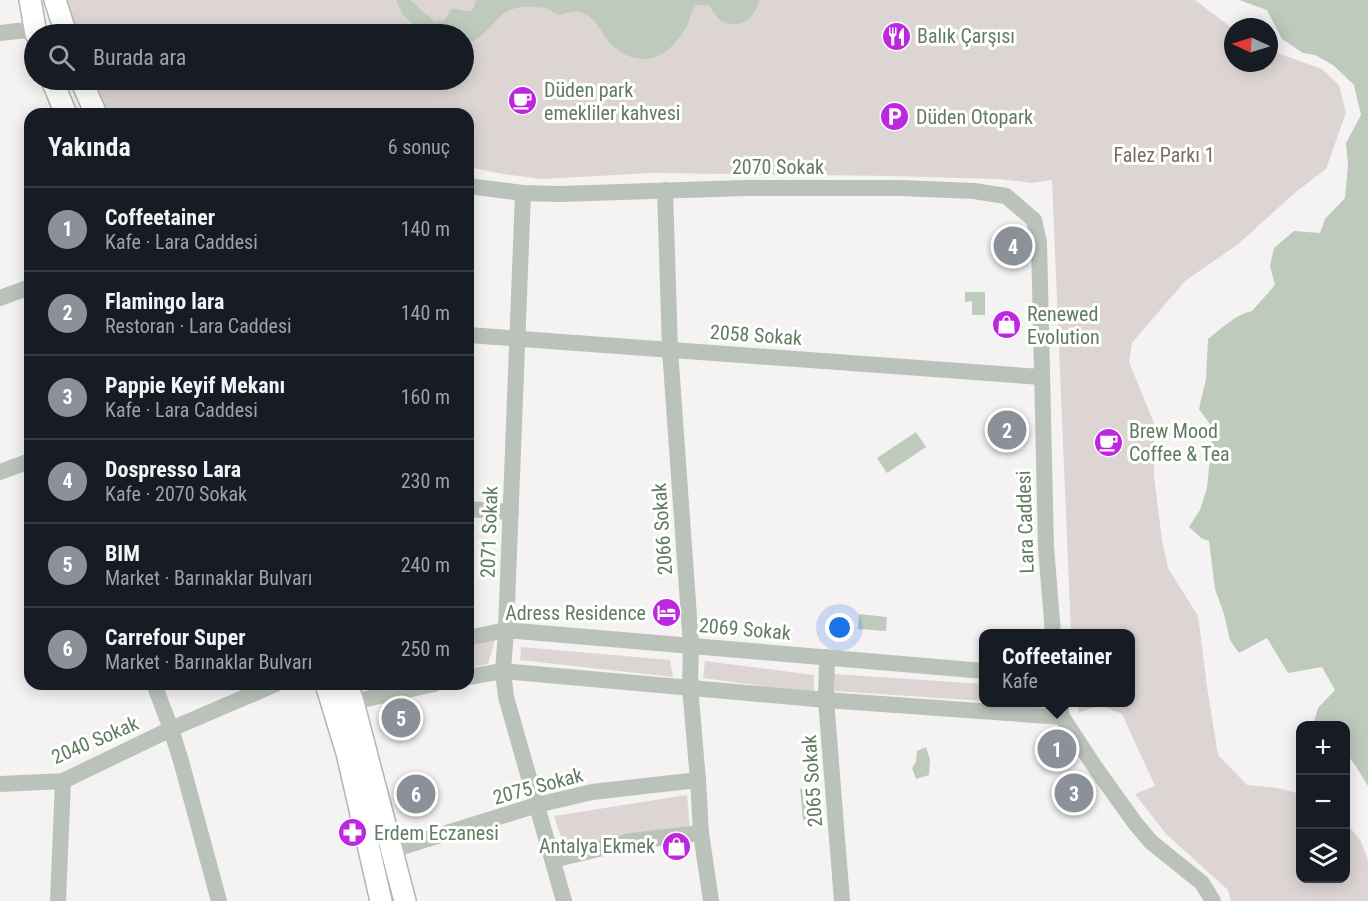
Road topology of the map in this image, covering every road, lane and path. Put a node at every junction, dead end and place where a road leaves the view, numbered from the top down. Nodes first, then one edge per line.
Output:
1 (30, 0) edge
2 (55, 0) edge
3 (34, 24) edge
4 (63, 24) edge
5 (24, 32) edge
6 (0, 33) edge
7 (56, 90) edge
8 (85, 90) edge
9 (64, 108) edge
10 (93, 108) edge
11 (474, 187) edge
12 (665, 190) junction
13 (523, 193) junction
14 (1040, 264) joint
15 (24, 289) edge
16 (0, 298) edge
17 (474, 335) edge
18 (518, 338) junction
19 (670, 350) junction
20 (1041, 377) junction
21 (24, 463) edge
22 (0, 472) edge
23 (474, 509) edge
24 (511, 512) junction
25 (1053, 629) edge
26 (506, 630) junction
27 (474, 637) edge
28 (691, 645) junction
29 (827, 657) junction
30 (503, 670) junction
31 (979, 671) edge
32 (474, 675) edge
33 (690, 687) junction
34 (156, 690) edge
35 (262, 690) edge
36 (328, 690) edge
37 (378, 690) edge
38 (350, 693) edge
39 (826, 700) junction
40 (979, 707) edge
41 (990, 707) edge
42 (1061, 710) edge
43 (171, 729) junction
44 (698, 780) junction
45 (63, 781) junction
46 (0, 784) edge
47 (537, 806) junction
48 (701, 833) junction
49 (392, 850) junction
50 (553, 860) junction
51 (58, 901) edge
52 (219, 901) edge
53 (381, 901) edge
54 (405, 901) edge
55 (564, 901) edge
56 (711, 901) edge
57 (842, 901) edge
58 (1213, 901) edge

1 - 3 main road
2 - 4 main road
5 - 6 street
7 - 9 main road
8 - 10 main road
11 - 13 street, 2070 Sokak
12 - 13 street, 2070 Sokak
12 - 14 street, 2070 Sokak
12 - 19 street, 2066 Sokak
13 - 18 street, 2071 Sokak
14 - 20 street, Lara Caddesi
15 - 16 street
17 - 18 street, 2058 Sokak
18 - 19 street, 2058 Sokak
18 - 24 street, 2071 Sokak
19 - 20 street, 2058 Sokak
19 - 28 street, 2066 Sokak
20 - 25 street, Lara Caddesi
21 - 22 street
23 - 24 street
24 - 26 street, 2071 Sokak
26 - 27 street, 2069 Sokak
26 - 28 street, 2069 Sokak
26 - 30 street, 2071 Sokak
28 - 29 street, 2069 Sokak
28 - 33 street, 2066 Sokak
29 - 31 street, 2069 Sokak
29 - 39 street, 2065 Sokak
30 - 32 street
30 - 33 street
30 - 47 street, 2071 Sokak
33 - 39 street
33 - 44 street, 2066 Sokak
34 - 43 street
35 - 43 street
36 - 53 main road
37 - 38 street
38 - 49 main road
39 - 40 street
39 - 57 street, 2065 Sokak
41 - 42 street
42 - 58 street
43 - 45 street, 2040 Sokak
43 - 52 street, 2040 Sokak
44 - 47 street, 2075 Sokak
44 - 48 street, 2066 Sokak
45 - 46 street, 2040 Sokak
45 - 51 street
47 - 49 street, 2075 Sokak
47 - 50 street, 2071 Sokak
48 - 50 street
48 - 56 street, 2066 Sokak
49 - 54 main road
50 - 55 street, 2071 Sokak

